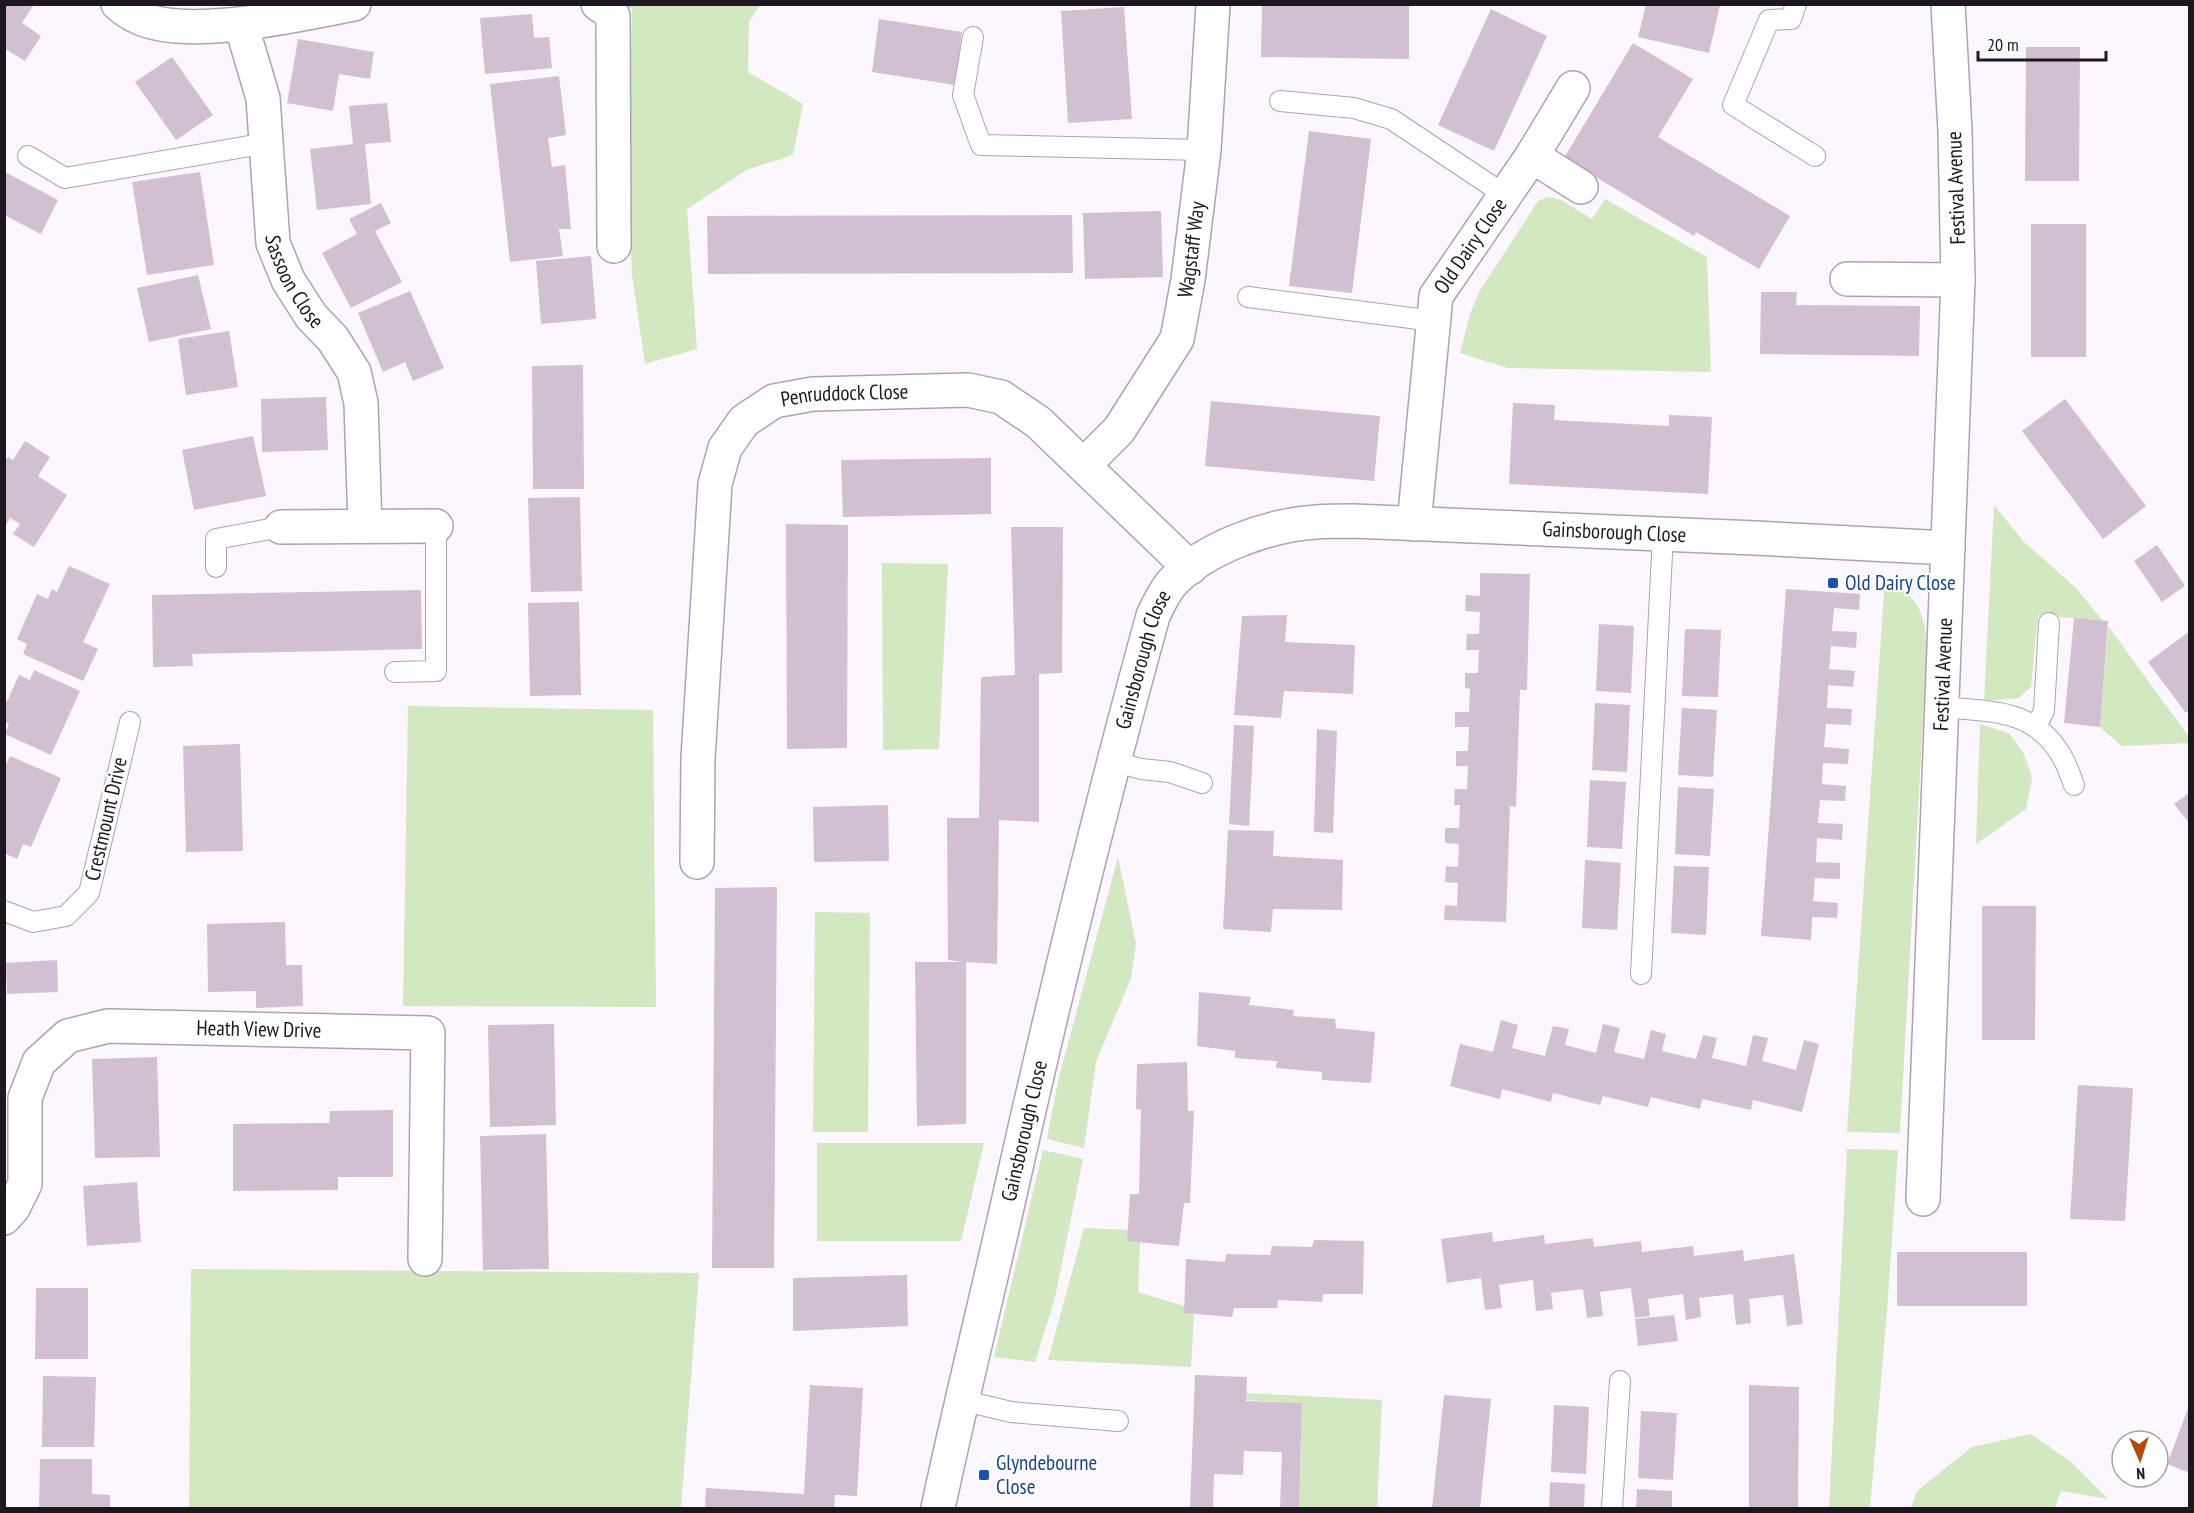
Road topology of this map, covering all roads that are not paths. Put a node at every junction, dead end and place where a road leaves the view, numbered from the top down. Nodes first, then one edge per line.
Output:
1 (118, 4) edge
2 (354, 4) edge
3 (598, 4) edge
4 (1213, 4) edge
5 (1796, 4) edge
6 (1948, 4) edge
7 (241, 24) junction
8 (973, 37) dead end
9 (1574, 88) dead end
10 (1280, 101) dead end
11 (267, 143) junction
12 (1204, 150) junction
13 (28, 156) dead end
14 (1532, 156) junction
15 (1815, 156) dead end
16 (1581, 187) dead end
17 (1505, 195) junction
18 (614, 246) dead end
19 (1846, 279) dead end
20 (1959, 280) junction
21 (1248, 297) dead end
22 (1434, 321) junction
23 (1084, 465) junction
24 (1414, 524) junction
25 (365, 526) junction
26 (436, 526) joint
27 (281, 528) joint
28 (1664, 534) junction
29 (1948, 548) junction
30 (216, 567) dead end
31 (1190, 568) junction
32 (2049, 623) dead end
33 (395, 672) dead end
34 (1942, 707) junction
35 (130, 722) dead end
36 (2036, 726) junction
37 (1113, 761) junction
38 (1202, 783) dead end
39 (2074, 785) dead end
40 (697, 862) dead end
41 (4, 911) edge
42 (1641, 974) dead end
43 (1923, 1199) dead end
44 (4, 1218) edge
45 (425, 1259) dead end
46 (1620, 1381) dead end
47 (961, 1400) junction
48 (1118, 1420) dead end
49 (938, 1509) edge
50 (1612, 1509) edge

1 - 7 street
2 - 7 street
3 - 18 street
4 - 12 street, Wagstaff Way
5 - 15 lane
6 - 20 street, Festival Avenue
7 - 11 street, Sassoon Close
8 - 12 lane
9 - 14 street, Old Dairy Close
10 - 17 lane
11 - 13 lane
11 - 25 street, Sassoon Close
12 - 23 street, Wagstaff Way
14 - 16 street
14 - 17 street, Old Dairy Close
17 - 22 street, Old Dairy Close
19 - 20 street
20 - 29 street, Festival Avenue
21 - 22 lane
22 - 24 street, Old Dairy Close
23 - 31 street, Penruddock Close
23 - 40 street, Penruddock Close
24 - 28 street, Gainsborough Close
24 - 31 street, Gainsborough Close
25 - 26 street
25 - 27 street
26 - 33 lane
27 - 30 lane
28 - 29 street, Gainsborough Close
28 - 42 lane
29 - 34 street, Festival Avenue
31 - 37 street, Gainsborough Close
32 - 36 lane
34 - 36 lane
34 - 43 street, Festival Avenue
35 - 41 lane, Crestmount Drive
36 - 39 lane
37 - 38 lane
37 - 47 street, Gainsborough Close
44 - 45 street, Heath View Drive
46 - 50 lane
47 - 48 lane
47 - 49 street, Gainsborough Close

